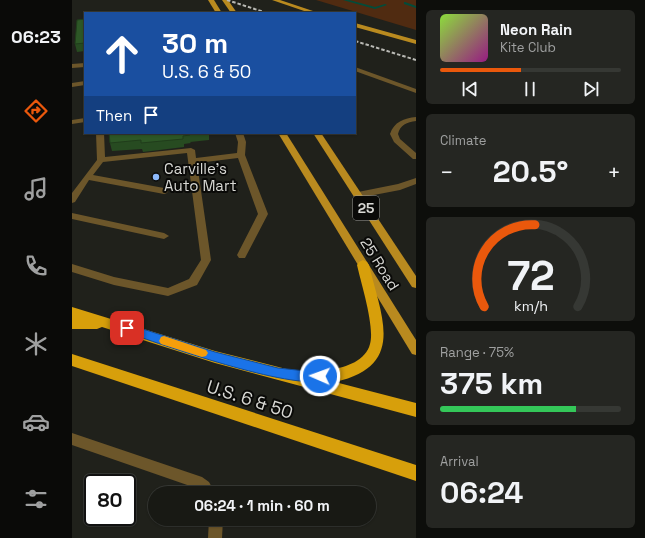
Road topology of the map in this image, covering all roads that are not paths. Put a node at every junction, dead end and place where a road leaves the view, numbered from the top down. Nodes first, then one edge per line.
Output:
1 (211, 0) edge
2 (225, 0) edge
3 (275, 0) edge
4 (296, 0) edge
5 (218, 12) edge
6 (233, 12) edge
7 (313, 12) edge
8 (323, 12) edge
9 (357, 26) edge
10 (416, 42) edge
11 (84, 65) edge
12 (72, 66) edge
13 (356, 69) edge
14 (84, 84) edge
15 (72, 85) edge
16 (416, 91) edge
17 (416, 118) edge
18 (84, 120) edge
19 (72, 122) edge
20 (100, 134) edge
21 (239, 134) edge
22 (282, 134) edge
23 (318, 134) edge
24 (241, 155) junction
25 (416, 156) edge
26 (101, 160) junction
27 (192, 161) junction
28 (86, 178) junction
29 (416, 181) edge
30 (164, 191) dead end
31 (358, 195) junction
32 (72, 200) edge
33 (72, 216) edge
34 (164, 236) dead end
35 (242, 255) dead end
36 (363, 265) junction
37 (72, 268) edge
38 (416, 284) edge
39 (72, 312) edge
40 (72, 323) edge
41 (112, 324) junction
42 (416, 350) edge
43 (215, 357) junction
44 (72, 360) edge
45 (416, 410) edge
46 (72, 439) edge
47 (416, 473) edge
48 (203, 486) edge
49 (216, 526) edge
50 (215, 538) edge

1 - 5 main road
2 - 6 main road
3 - 7 main road
4 - 8 main road
9 - 10 main road
11 - 12 street
13 - 16 street
14 - 15 street
17 - 25 street
18 - 19 street
20 - 26 street
21 - 24 street
22 - 36 main road, 25 Road / 25
23 - 31 main road, 25 Road / 25
24 - 27 street
24 - 35 street
26 - 27 street
26 - 28 street
27 - 37 street
28 - 30 street
28 - 32 street
29 - 31 street
31 - 38 main road, 25 Road / 25
33 - 34 street
36 - 42 main road, 25 Road / 25
36 - 43 highway
39 - 41 highway, U.S. 6 & 50
40 - 41 highway
41 - 43 highway, U.S. 6 & 50
43 - 45 highway, U.S. 6 & 50
44 - 47 highway, U.S. 6 & 50
46 - 48 street
49 - 50 street

